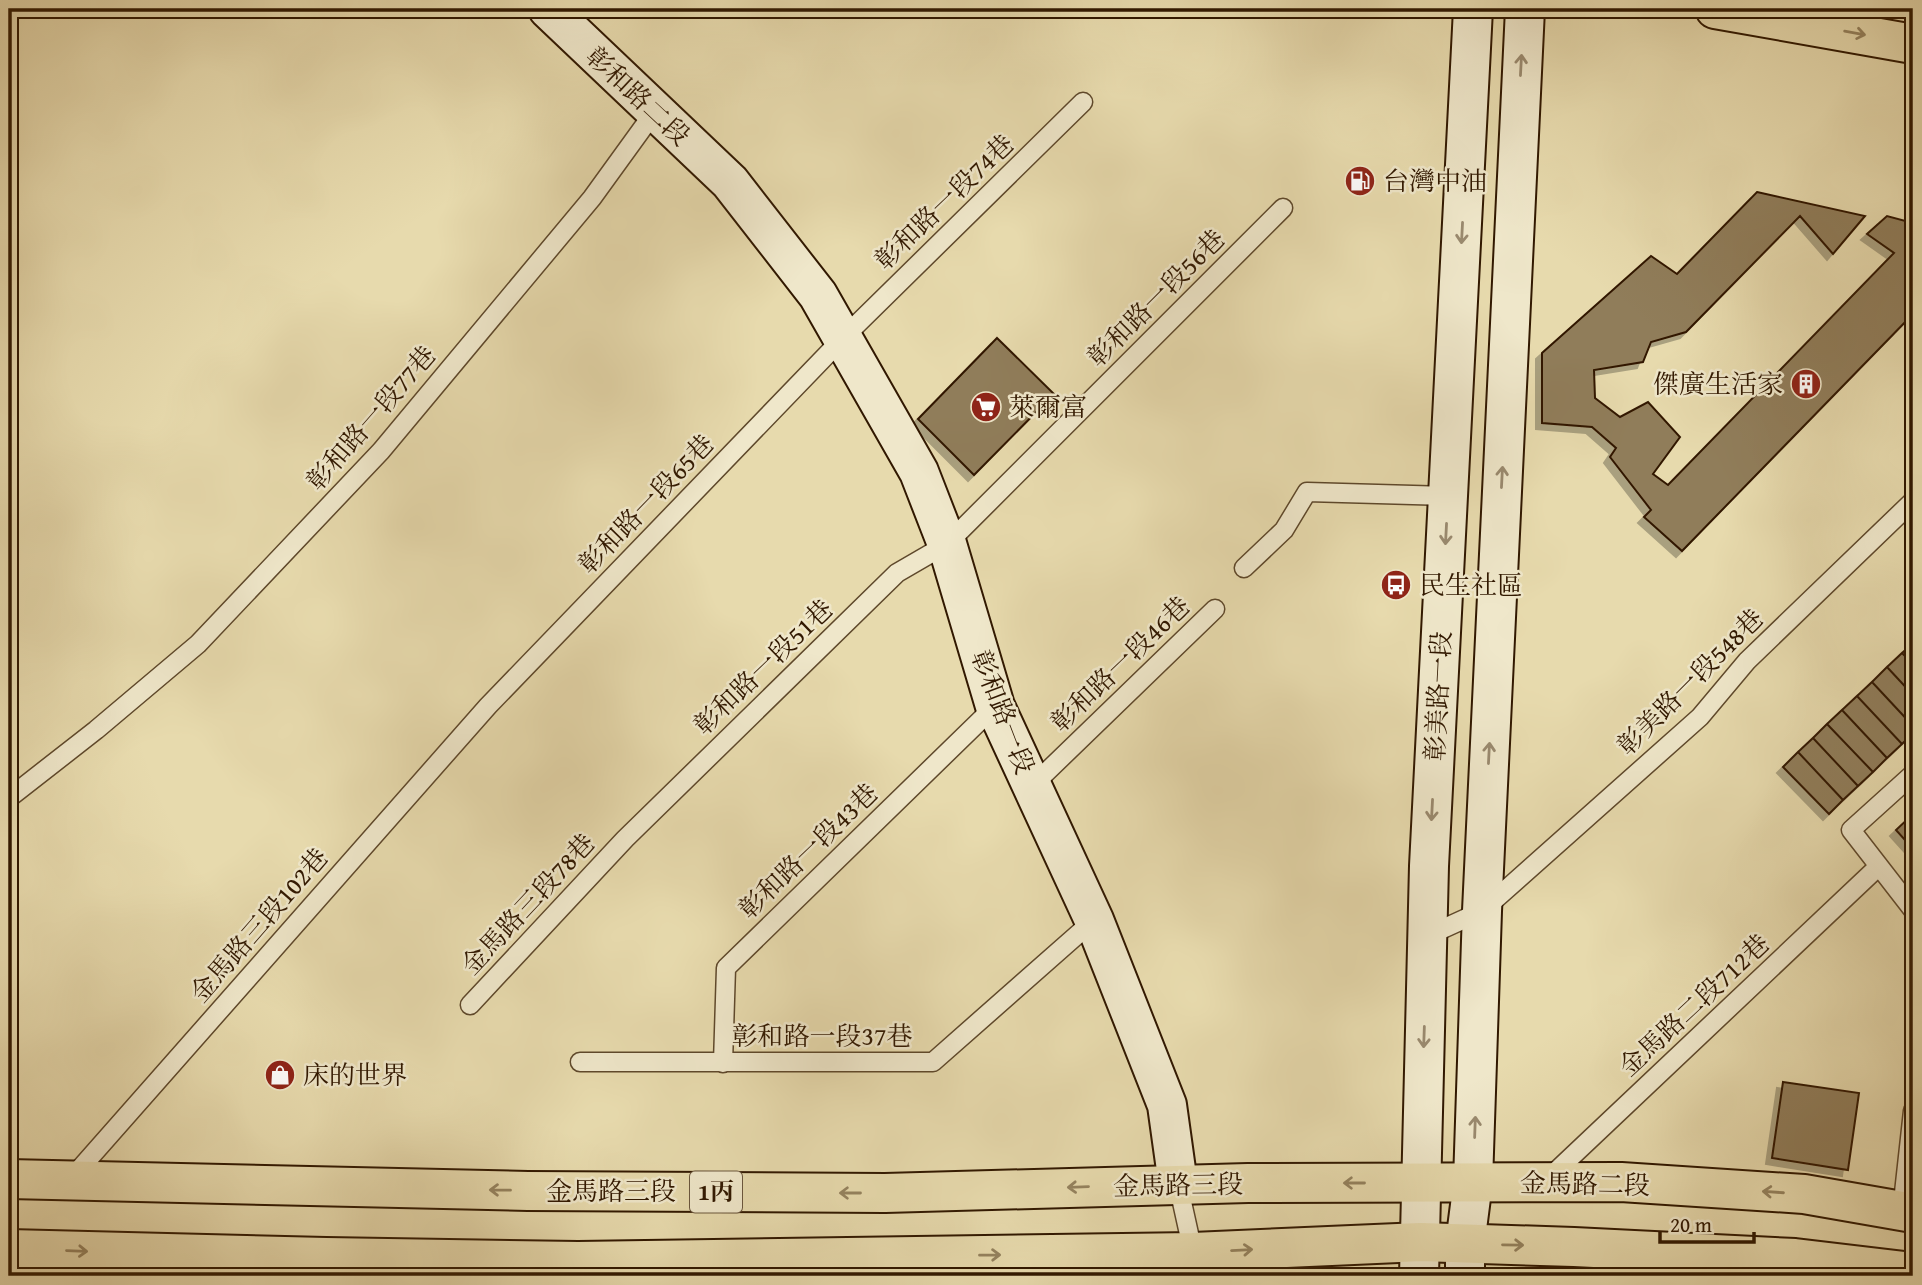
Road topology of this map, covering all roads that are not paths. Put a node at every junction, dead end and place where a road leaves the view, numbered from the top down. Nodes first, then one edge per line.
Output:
1 (548, 9) edge
2 (1473, 9) edge
3 (1525, 9) edge
4 (1715, 9) edge
5 (1913, 44) edge
6 (1083, 102) dead end
7 (655, 111) junction
8 (1468, 116) junction
9 (1518, 121) junction
10 (730, 182) joint
11 (1283, 208) dead end
12 (843, 338) junction
13 (1448, 496) junction
14 (1913, 500) edge
15 (947, 544) junction
16 (1244, 568) dead end
17 (1215, 609) dead end
18 (488, 706) joint
19 (995, 706) junction
20 (1913, 774) edge
21 (1032, 786) junction
22 (9, 798) edge
23 (625, 839) joint
24 (1879, 866) junction
25 (1913, 910) edge
26 (1482, 911) junction
27 (1094, 920) junction
28 (1427, 936) junction
29 (470, 1005) dead end
30 (580, 1062) dead end
31 (723, 1063) junction
32 (1913, 1111) edge
33 (9, 1179) edge
34 (69, 1180) junction
35 (1473, 1182) junction
36 (1545, 1182) junction
37 (1423, 1183) junction
38 (1178, 1184) junction
39 (1908, 1212) edge
40 (9, 1249) edge
41 (1420, 1259) edge
42 (1465, 1260) edge
43 (1198, 1264) edge
44 (897, 1266) edge
45 (327, 1267) edge
46 (1913, 1272) edge

1 - 7 main road, 彰和路二段
2 - 8 main road, 彰美路一段
9 -> 3 main road, 彰美路一段
4 -> 5 main road
6 - 12 lane, 彰和路一段74巷
7 - 10 main road, 彰和路二段
7 - 22 lane, 彰和路一段77巷
8 - 9 main road
8 -> 13 main road, 彰美路一段
26 -> 9 main road, 彰美路一段
10 - 12 main road, 彰和路一段
11 - 15 lane, 彰和路一段56巷
12 - 15 main road, 彰和路一段
12 - 18 lane, 彰和路一段65巷
13 - 16 lane
13 -> 28 main road, 彰美路一段
14 - 26 lane, 彰美路一段548巷
15 - 19 main road, 彰和路一段
15 - 23 lane, 彰和路一段51巷
17 - 21 lane, 彰和路一段46巷
18 - 34 lane, 金馬路三段102巷
19 - 21 main road, 彰和路一段
19 - 31 lane, 彰和路一段43巷
20 - 24 lane
21 - 27 main road, 彰和路一段
23 - 29 lane, 金馬路三段78巷
24 - 25 lane
24 - 36 lane, 金馬路二段712巷
26 - 28 lane, 彰美路一段548巷
35 -> 26 main road, 彰美路一段
27 - 31 lane, 彰和路一段37巷
27 - 38 main road, 彰和路一段
28 -> 37 main road, 彰美路一段
30 - 31 lane, 彰和路一段37巷
32 - 39 lane
33 - 34 main road, 金馬路三段 / 1丙
38 -> 34 main road, 金馬路三段 / 1丙
35 - 36 main road, 金馬路二段 / 1丙
35 - 37 main road, 金馬路二段 / 1丙
35 - 42 main road, 彰美路一段
39 -> 36 main road, 金馬路二段 / 1丙
37 -> 38 main road, 金馬路三段 / 1丙
37 - 41 main road, 彰美路一段
38 - 43 lane, 彰和路一段
40 -> 45 main road
41 - 42 main road
43 -> 41 main road
42 -> 46 main road
44 -> 43 main road
44 - 45 main road

